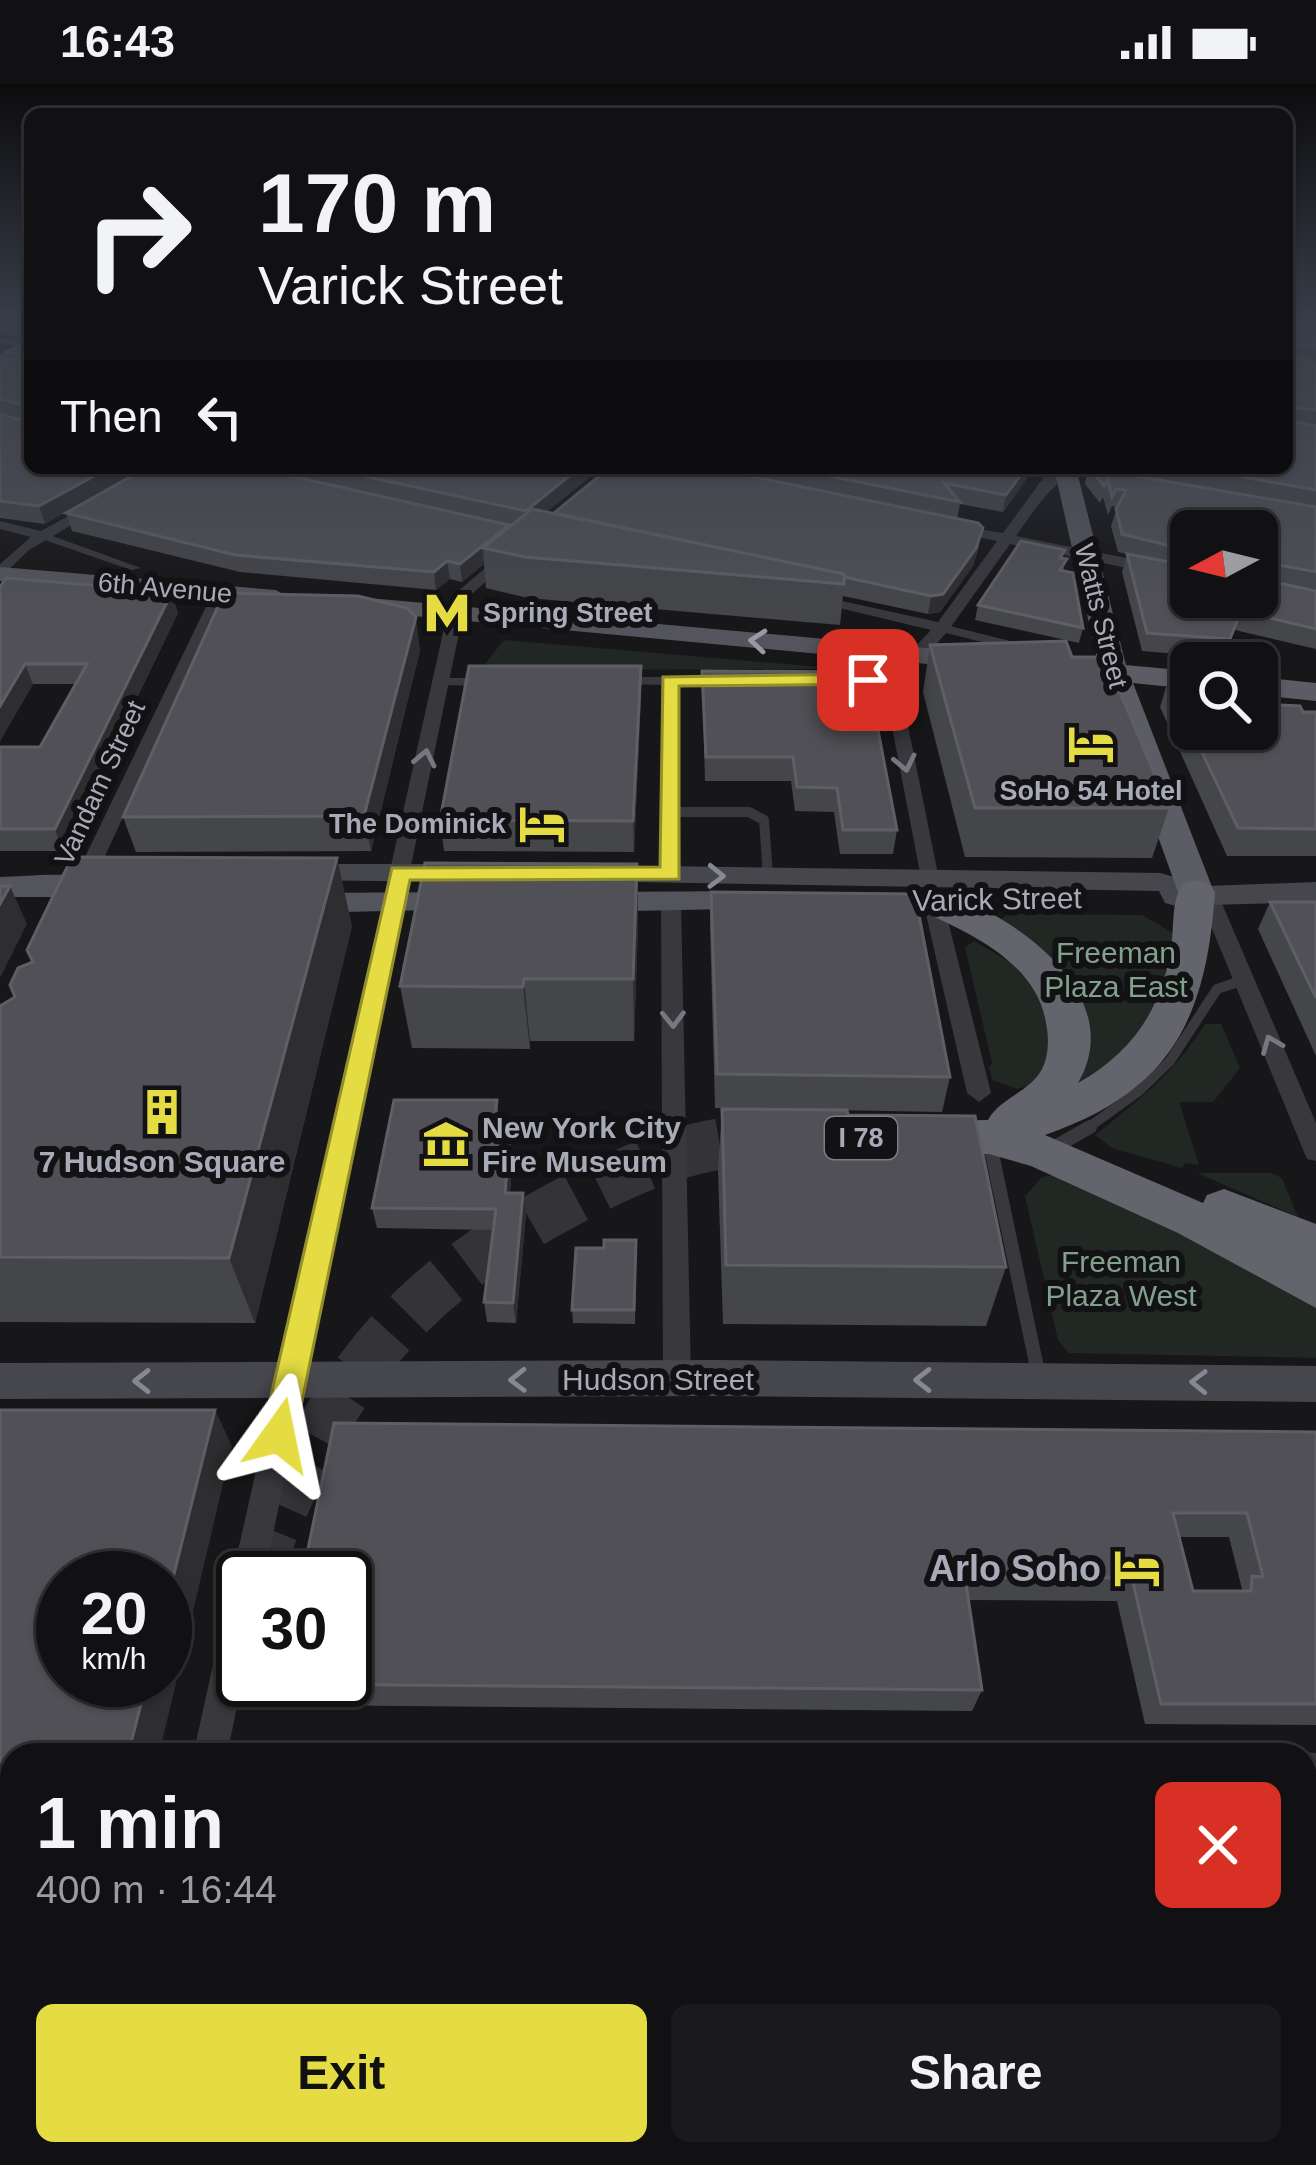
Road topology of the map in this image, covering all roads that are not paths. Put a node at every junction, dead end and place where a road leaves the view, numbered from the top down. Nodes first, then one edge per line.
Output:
1 (1058, 474) edge
2 (1065, 474) edge
3 (109, 499) edge
4 (929, 523) edge
5 (0, 525) edge
6 (43, 536) junction
7 (1006, 539) junction
8 (523, 544) edge
9 (1087, 555) junction
10 (135, 568) dead end
11 (1170, 572) edge
12 (0, 573) edge
13 (218, 593) junction
14 (802, 597) edge
15 (456, 614) junction
16 (942, 628) junction
17 (1043, 654) edge
18 (916, 655) junction
19 (1063, 659) edge
20 (1114, 673) junction
21 (1170, 678) edge
22 (758, 680) edge
23 (601, 681) edge
24 (669, 681) junction
25 (442, 682) junction
26 (512, 682) edge
27 (1278, 688) edge
28 (1316, 692) edge
29 (670, 812) junction
30 (124, 877) edge
31 (768, 877) junction
32 (0, 887) edge
33 (397, 887) junction
34 (257, 888) edge
35 (495, 888) edge
36 (561, 888) edge
37 (671, 888) junction
38 (931, 890) junction
39 (1202, 892) junction
40 (1316, 892) edge
41 (74, 902) junction
42 (147, 903) edge
43 (1244, 980) junction
44 (984, 1115) junction
45 (879, 1138) edge
46 (1044, 1152) junction
47 (1316, 1153) edge
48 (1316, 1245) edge
49 (1316, 1287) edge
50 (677, 1379) junction
51 (0, 1381) edge
52 (290, 1381) junction
53 (1040, 1381) junction
54 (1316, 1384) edge
55 (254, 1551) edge
56 (220, 1707) edge
57 (213, 1743) edge

1 - 7 street
2 - 9 main road, Watts Street
3 - 6 street
4 - 7 street
5 - 6 street
6 - 10 street
6 - 12 street
7 - 9 street
7 - 16 street
8 - 15 street
9 - 11 street
9 - 20 main road, Watts Street
12 - 13 main road, 6th Avenue
13 - 15 main road, 6th Avenue
13 - 41 street, Vandam Street
14 - 16 street
18 -> 15 main road, 6th Avenue
15 - 25 street
16 - 17 street
16 - 18 street
18 - 20 main road, 6th Avenue
18 -> 38 street
19 - 20 street
20 - 21 highway, 6th Avenue
20 - 39 highway, Watts Street
22 - 24 street
23 - 24 street
24 - 29 street
25 - 26 street
33 -> 25 street
27 - 28 highway
29 - 31 lane
29 - 37 street
30 - 41 main road
37 -> 31 main road, Varick Street
31 - 38 main road, Varick Street
32 - 41 main road
33 - 34 main road
33 - 35 main road
33 - 52 street
36 - 37 main road, Varick Street
37 - 38 main road, Varick Street
37 -> 50 street
38 - 39 main road, Varick Street
38 - 44 street
38 - 44 highway
39 - 40 main road, Varick Street
39 - 43 street, Watts Street
39 - 44 highway
41 - 42 main road
43 - 46 lane
47 -> 43 street, Watts Street
44 - 45 highway, I 78
44 - 46 highway
44 - 53 lane
46 - 48 highway
46 - 49 highway
50 -> 52 main road, Hudson Street
53 -> 50 main road, Hudson Street
52 -> 51 main road, Hudson Street
52 - 55 street
54 -> 53 main road, Hudson Street
56 - 57 street

